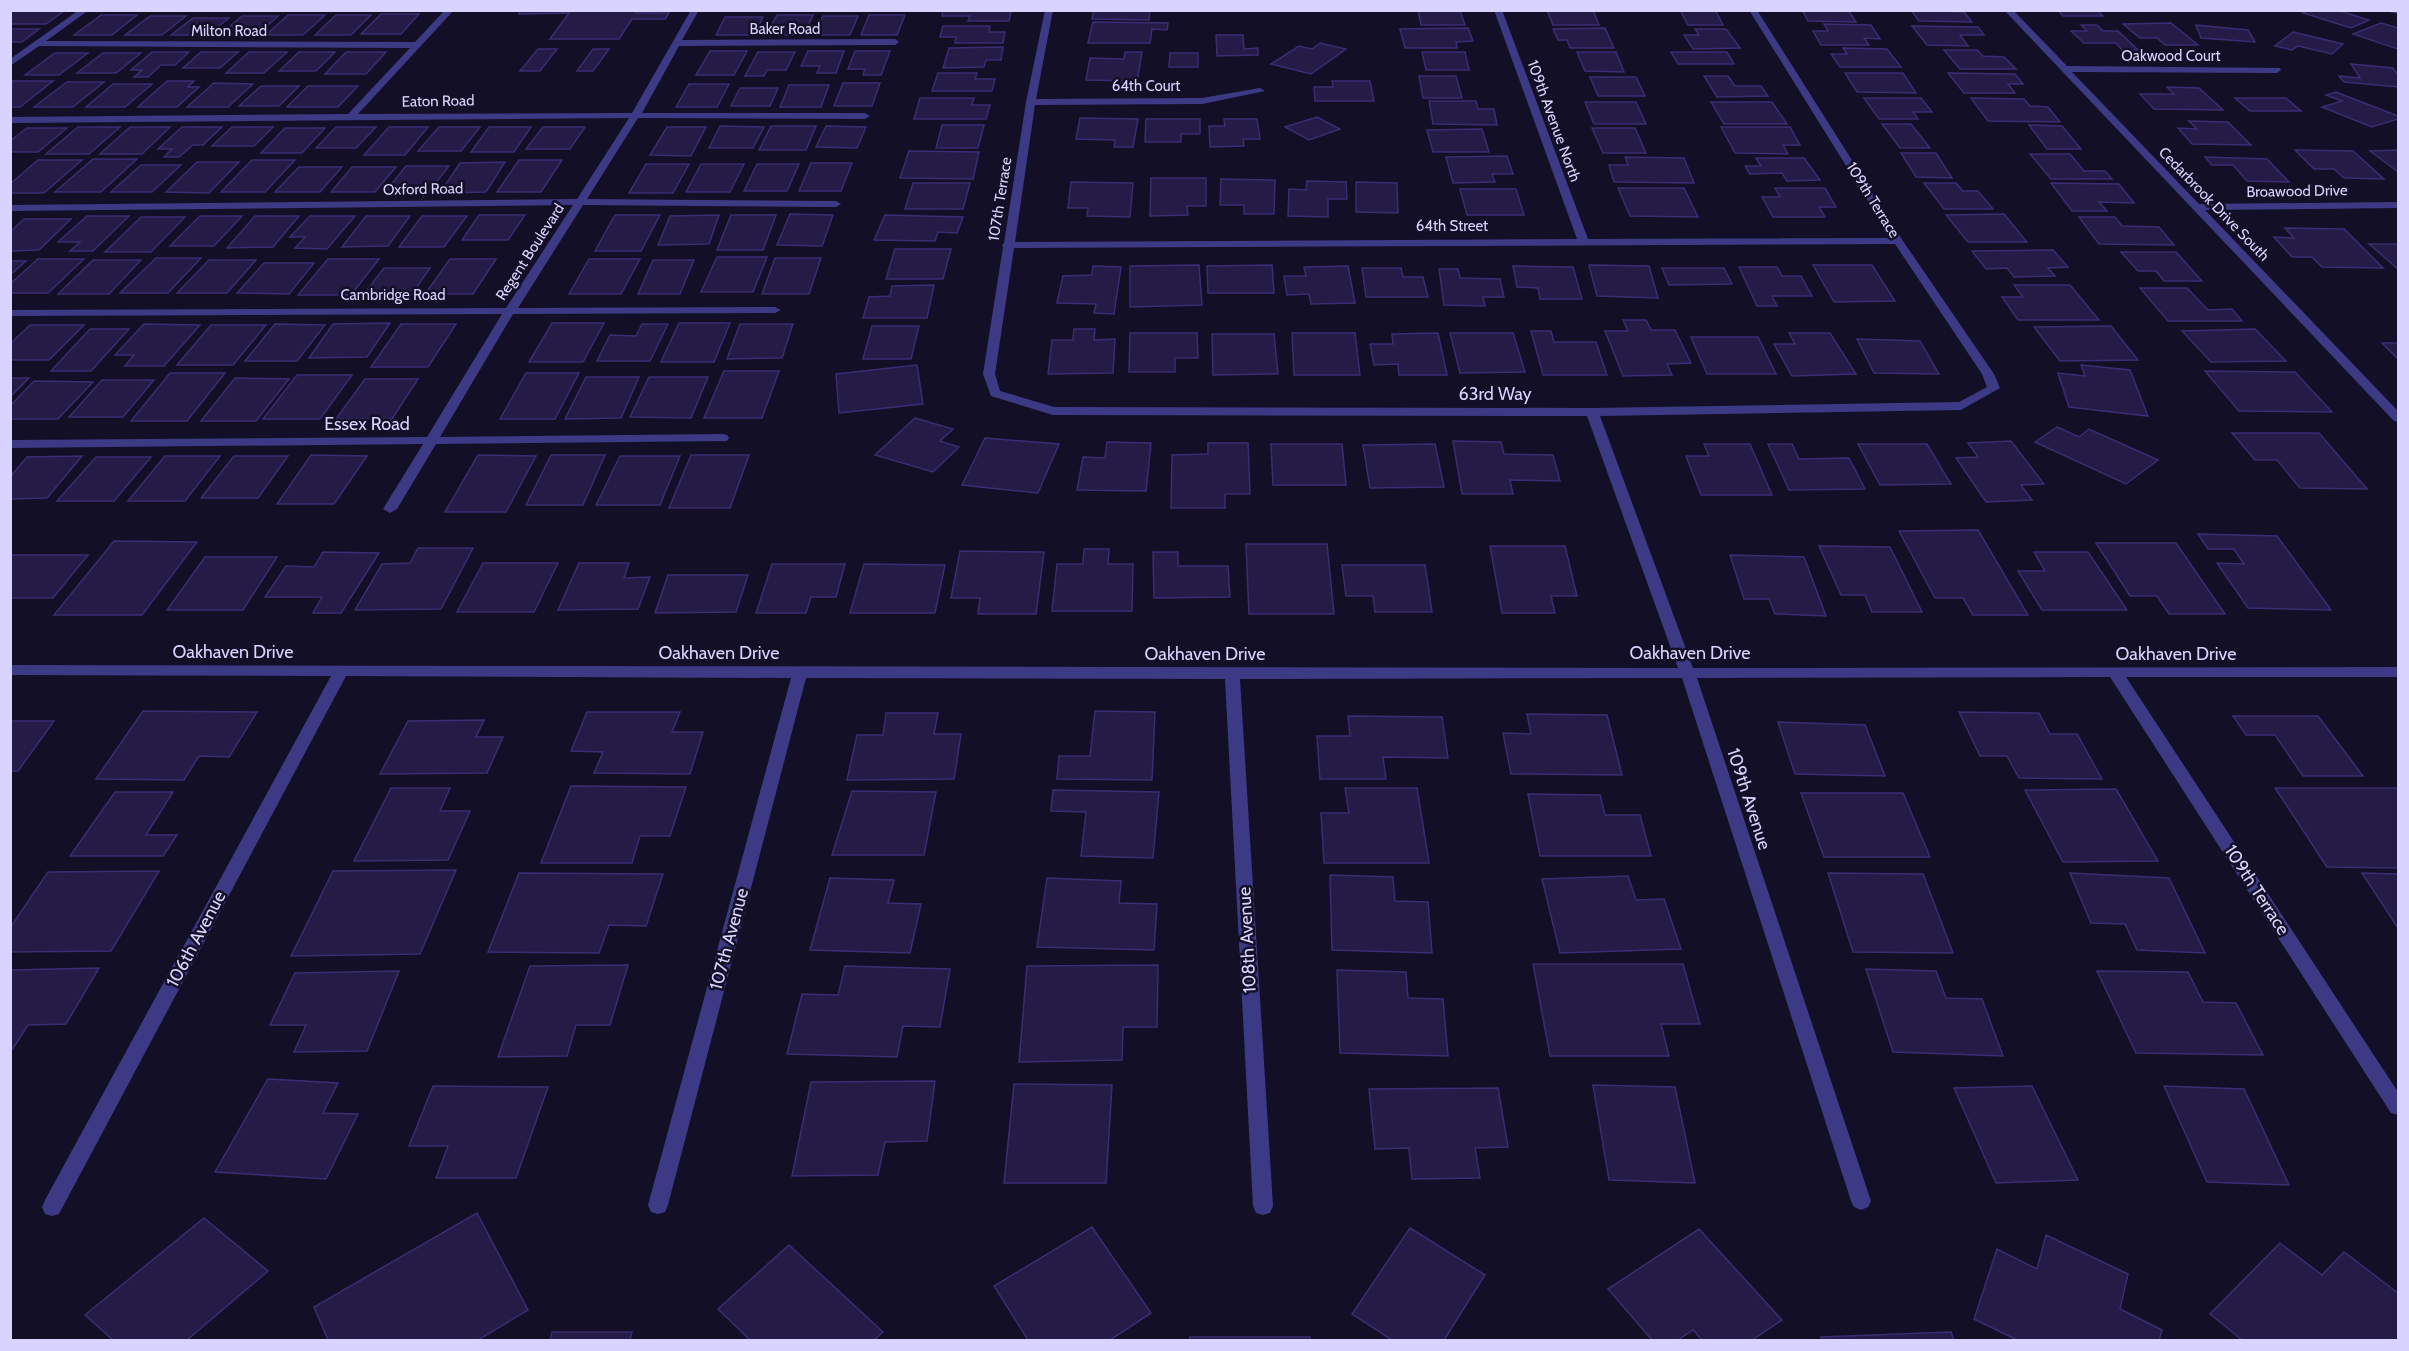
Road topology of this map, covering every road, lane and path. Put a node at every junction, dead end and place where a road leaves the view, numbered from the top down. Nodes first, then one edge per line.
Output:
1 (85, 10) edge
2 (450, 10) edge
3 (695, 10) edge
4 (1049, 10) edge
5 (1498, 10) edge
6 (1753, 10) edge
7 (2008, 10) edge
8 (2392, 10) edge
9 (2398, 12) edge
10 (895, 42) dead end
11 (675, 43) junction
12 (40, 45) junction
13 (417, 45) junction
14 (10, 63) edge
15 (2064, 69) junction
16 (2277, 70) dead end
17 (1260, 91) dead end
18 (1030, 102) junction
19 (865, 116) dead end
20 (350, 117) junction
21 (635, 117) junction
22 (10, 120) edge
23 (579, 202) junction
24 (836, 204) dead end
25 (2398, 205) edge
26 (2196, 207) junction
27 (10, 208) edge
28 (1582, 241) junction
29 (1898, 241) junction
30 (1007, 245) junction
31 (511, 309) junction
32 (775, 310) dead end
33 (10, 313) edge
34 (1994, 388) joint
35 (994, 393) joint
36 (1592, 412) junction
37 (2398, 418) edge
38 (723, 438) dead end
39 (430, 441) junction
40 (10, 444) edge
41 (390, 509) dead end
42 (10, 670) edge
43 (341, 672) junction
44 (1687, 672) junction
45 (2398, 672) edge
46 (800, 673) junction
47 (1232, 674) junction
48 (2115, 674) junction
49 (2398, 1107) edge
50 (1861, 1201) dead end
51 (658, 1205) dead end
52 (1263, 1206) dead end
53 (52, 1207) dead end

1 - 12 street
2 - 13 street
3 - 11 street, Regent Boulevard
4 - 18 street, 107th Terrace
5 - 28 street, 109th Avenue North
6 - 29 street, 109th Terrace
7 - 15 street, Cedarbrook Drive South
8 - 9 street
10 - 11 street, Baker Road
11 - 21 street, Regent Boulevard
12 - 13 street, Milton Road
12 - 14 street
13 - 20 street
15 - 16 street, Oakwood Court
15 - 26 street, Cedarbrook Drive South
17 - 18 street, 64th Court
18 - 30 street, 107th Terrace
19 - 21 street, Eaton Road
20 - 21 street, Eaton Road
20 - 22 street, Eaton Road
21 - 23 street, Regent Boulevard
23 - 24 street, Oxford Road
23 - 27 street, Oxford Road
23 - 31 street, Regent Boulevard
25 - 26 street, Broawood Drive
26 - 37 street, Cedarbrook Drive South
28 - 29 street, 64th Street
28 - 30 street, 64th Street
29 - 34 street, 109th Terrace
30 - 35 street, 107th Terrace
31 - 32 street, Cambridge Road
31 - 33 street, Cambridge Road
31 - 39 street, Regent Boulevard
34 - 36 street, 63rd Way
35 - 36 street, 63rd Way
36 - 44 street, 109th Avenue
38 - 39 street, Essex Road
39 - 40 street, Essex Road
39 - 41 street, Regent Boulevard
42 - 43 street, Oakhaven Drive
43 - 46 street, Oakhaven Drive
43 - 53 street, 106th Avenue
44 - 47 street, Oakhaven Drive
44 - 48 street, Oakhaven Drive
44 - 50 street, 109th Avenue
45 - 48 street, Oakhaven Drive
46 - 47 street, Oakhaven Drive
46 - 51 street, 107th Avenue
47 - 52 street, 108th Avenue
48 - 49 street, 109th Terrace

